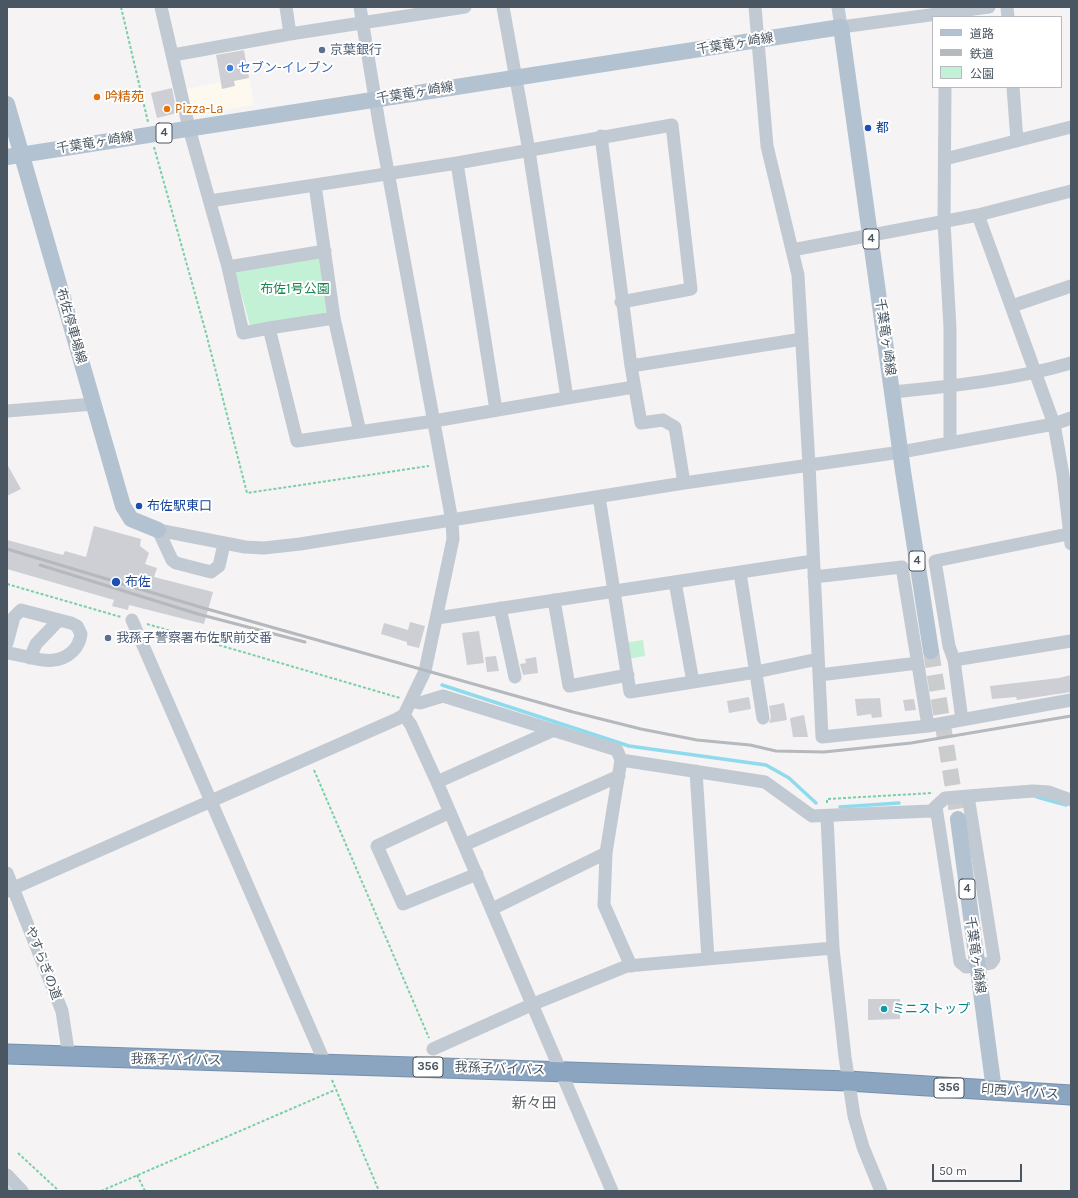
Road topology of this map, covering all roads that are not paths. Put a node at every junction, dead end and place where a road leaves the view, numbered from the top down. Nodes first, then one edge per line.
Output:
1 (161, 7) edge
2 (286, 7) edge
3 (360, 7) edge
4 (465, 7) edge
5 (503, 7) edge
6 (755, 7) edge
7 (838, 7) edge
8 (988, 7) edge
9 (434, 9) edge
10 (941, 13) edge
11 (362, 24) junction
12 (841, 27) junction
13 (290, 34) junction
14 (758, 40) junction
15 (173, 55) junction
16 (516, 78) junction
17 (945, 88) edge
18 (1013, 88) edge
19 (375, 99) junction
20 (7, 104) edge
21 (1071, 126) edge
22 (189, 128) junction
23 (601, 136) junction
24 (1017, 141) junction
25 (529, 151) junction
26 (14, 156) edge
27 (945, 159) junction
28 (458, 163) junction
29 (388, 173) junction
30 (314, 185) junction
31 (1071, 192) edge
32 (210, 201) junction
33 (978, 215) junction
34 (944, 222) junction
35 (871, 235) junction
36 (792, 250) junction
37 (325, 251) junction
38 (228, 267) junction
39 (1071, 286) edge
40 (621, 302) junction
41 (1012, 306) junction
42 (334, 318) junction
43 (269, 328) junction
44 (802, 339) junction
45 (1071, 363) edge
46 (631, 366) junction
47 (1035, 374) junction
48 (950, 386) junction
49 (634, 387) junction
50 (893, 392) junction
51 (567, 398) junction
52 (94, 404) junction
53 (496, 410) junction
54 (7, 411) edge
55 (1071, 418) edge
56 (434, 421) junction
57 (1054, 424) junction
58 (360, 432) junction
59 (950, 442) junction
60 (901, 452) junction
61 (809, 465) junction
62 (1067, 475) edge
63 (684, 483) junction
64 (599, 497) junction
65 (452, 521) junction
66 (158, 530) junction
67 (1070, 539) edge
68 (224, 544) junction
69 (813, 561) junction
70 (740, 572) junction
71 (814, 577) junction
72 (675, 582) junction
73 (614, 591) junction
74 (554, 600) junction
75 (500, 608) junction
76 (437, 618) junction
77 (59, 620) junction
78 (132, 620) road end
79 (1071, 641) edge
80 (7, 643) edge
81 (931, 651) tunnel mouth
82 (7, 653) edge
83 (30, 658) junction
84 (818, 659) junction
85 (954, 660) junction
86 (918, 663) junction
87 (756, 672) junction
88 (628, 675) junction
89 (819, 675) junction
90 (515, 677) dead end
91 (693, 682) junction
92 (1071, 700) edge
93 (411, 701) junction
94 (404, 715) junction
95 (763, 718) dead end
96 (962, 720) junction
97 (928, 726) junction
98 (554, 730) junction
99 (621, 760) junction
100 (696, 771) junction
101 (619, 776) junction
102 (437, 782) junction
103 (968, 796) junction
104 (211, 800) junction
105 (1071, 800) edge
106 (936, 807) junction
107 (450, 812) junction
108 (828, 816) junction
109 (958, 819) tunnel mouth
110 (464, 845) junction
111 (606, 853) junction
112 (7, 873) edge
113 (477, 874) junction
114 (10, 889) edge
115 (492, 910) junction
116 (833, 948) junction
117 (708, 959) junction
118 (631, 966) junction
119 (976, 967) junction
120 (531, 1005) junction
121 (433, 1048) road end
122 (7, 1054) edge
123 (70, 1057) junction
124 (326, 1063) junction
125 (560, 1072) junction
126 (848, 1081) junction
127 (994, 1090) junction
128 (1071, 1095) edge
129 (7, 1176) edge
130 (22, 1191) edge
131 (612, 1191) edge
132 (881, 1191) edge

1 - 15 street
2 - 13 street
3 - 11 street
4 - 9 street
5 - 16 street
6 - 14 street
7 - 12 street
8 - 10 street
9 - 11 street
10 - 12 street
11 - 13 street
11 - 19 street
12 - 14 main road, 千葉竜ヶ崎線 / 4
12 - 35 main road, 千葉竜ヶ崎線 / 4
13 - 15 street
14 - 16 main road, 千葉竜ヶ崎線 / 4
14 - 36 street
15 - 22 street
16 - 19 main road, 千葉竜ヶ崎線 / 4
16 - 25 street
17 - 27 street
18 - 24 street
19 - 22 main road, 千葉竜ヶ崎線 / 4
19 - 29 street
20 - 26 main road, 布佐停車場線
21 - 24 street
22 - 26 main road, 千葉竜ヶ崎線 / 4
22 - 32 street
23 - 25 street
23 - 40 street
23 - 40 street
24 - 27 street
25 - 28 street
25 - 51 street
26 - 52 main road, 布佐停車場線
27 - 34 street
28 - 29 street
28 - 53 street
29 - 30 street
29 - 56 street
30 - 32 street
30 - 37 street
31 - 33 street
32 - 38 street
33 - 34 street
33 - 41 street
34 - 35 street
34 - 48 street
35 - 36 street
35 - 50 main road, 千葉竜ヶ崎線 / 4
36 - 44 street
37 - 38 street
37 - 42 street
38 - 43 street
39 - 41 street
40 - 46 street
41 - 47 street
42 - 43 street
42 - 58 street
43 - 58 street
44 - 46 street
44 - 61 street
45 - 47 street
46 - 49 street
47 - 48 street
47 - 57 street
48 - 50 street
48 - 59 street
49 - 51 street
49 - 63 street
50 - 60 main road, 千葉竜ヶ崎線 / 4
51 - 53 street
52 - 54 street
52 - 66 main road, 布佐停車場線
53 - 56 street
55 - 57 street
56 - 58 street
56 - 65 street
57 - 59 street
57 - 62 street
59 - 60 street
60 - 61 street
60 - 81 main road, 千葉竜ヶ崎線 / 4
61 - 63 street
61 - 69 street
62 - 67 street
63 - 64 street
64 - 65 street
64 - 73 street
65 - 68 street
65 - 76 street
66 - 68 street
66 - 68 street
67 - 85 street
69 - 70 street
69 - 71 street
70 - 72 street
70 - 87 street
71 - 84 street
71 - 86 street
72 - 73 street
72 - 91 street
73 - 74 street
73 - 88 street
74 - 75 street
74 - 88 street
75 - 76 street
75 - 90 street
76 - 93 street
77 - 80 street
77 - 83 street
77 - 83 street
78 - 104 street
79 - 85 street
82 - 83 street
84 - 87 street
84 - 89 street
85 - 96 street
86 - 89 street
86 - 97 street
87 - 91 street
87 - 95 street
88 - 91 street
89 - 97 street
92 - 96 street
93 - 94 street
93 - 98 street
94 - 102 street
94 - 104 street
96 - 97 street
98 - 99 street
98 - 102 street
99 - 100 street
99 - 101 street
100 - 108 street
100 - 117 street
101 - 110 street
101 - 111 street
102 - 107 street
103 - 105 street
103 - 106 street
103 - 119 street
104 - 114 street
104 - 124 street
106 - 108 street
106 - 119 street
107 - 110 street
107 - 113 street
108 - 116 street
109 - 119 main road, 千葉竜ヶ崎線 / 4
110 - 113 street
111 - 115 street
111 - 118 street
112 - 114 street, やすらぎの道
113 - 115 street
114 - 123 street, やすらぎの道
115 - 120 street
116 - 117 street
116 - 126 street
117 - 118 street
118 - 120 street
119 - 127 main road, 千葉竜ヶ崎線 / 4
120 - 121 street
120 - 125 street
122 - 123 highway, 我孫子バイパス / 356
123 - 124 highway, 我孫子バイパス / 356
124 - 125 highway, 我孫子バイパス / 356
125 - 126 highway, 我孫子バイパス / 356
125 - 131 street
126 - 127 highway, 印西バイパス / 356
126 - 132 street
127 - 128 highway, 印西バイパス / 356
129 - 130 street

